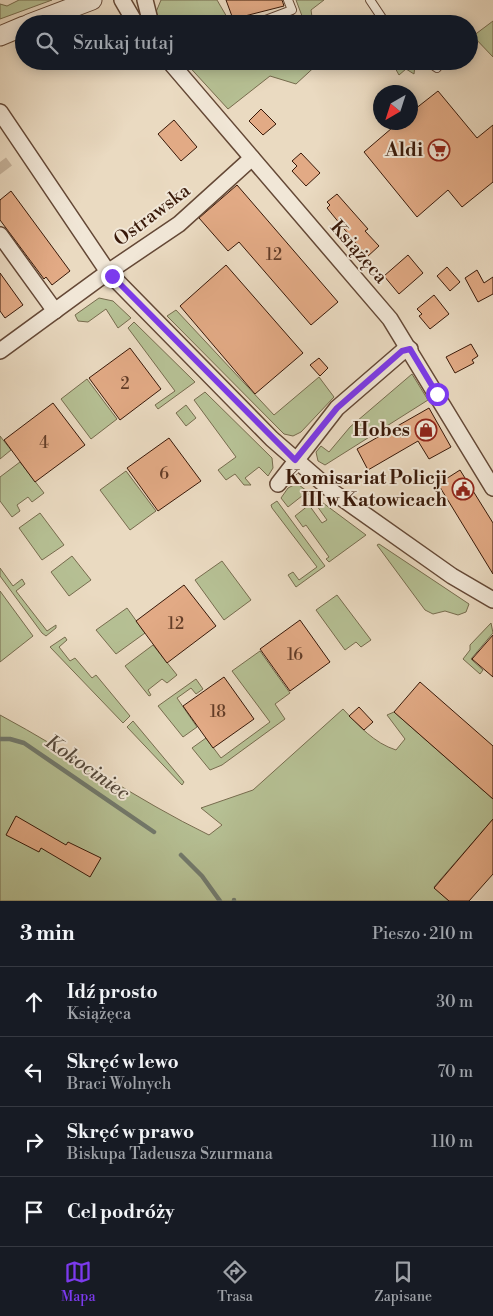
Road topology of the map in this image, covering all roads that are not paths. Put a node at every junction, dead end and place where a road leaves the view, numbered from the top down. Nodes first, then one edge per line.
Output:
1 (92, 0) edge
2 (122, 0) edge
3 (145, 0) edge
4 (288, 0) edge
5 (370, 0) edge
6 (53, 15) edge
7 (131, 15) edge
8 (149, 15) edge
9 (279, 15) edge
10 (380, 15) edge
11 (15, 30) edge
12 (0, 36) edge
13 (177, 70) edge
14 (0, 112) edge
15 (252, 158) junction
16 (0, 235) edge
17 (108, 272) junction
18 (55, 311) junction
19 (410, 349) junction
20 (0, 351) edge
21 (295, 460) junction
22 (278, 484) dead end
23 (493, 488) edge
24 (493, 600) edge

1 - 6 street
2 - 7 street
3 - 8 street
4 - 9 lane
5 - 10 lane
11 - 12 street
13 - 15 street, Książęca
14 - 17 street
15 - 17 street, Ostrawska
15 - 19 street, Książęca
16 - 18 street
17 - 18 street, Ostrawska
17 - 21 street
18 - 20 street, Ostrawska
19 - 21 street
19 - 23 street, Książęca
21 - 22 street
21 - 24 street

